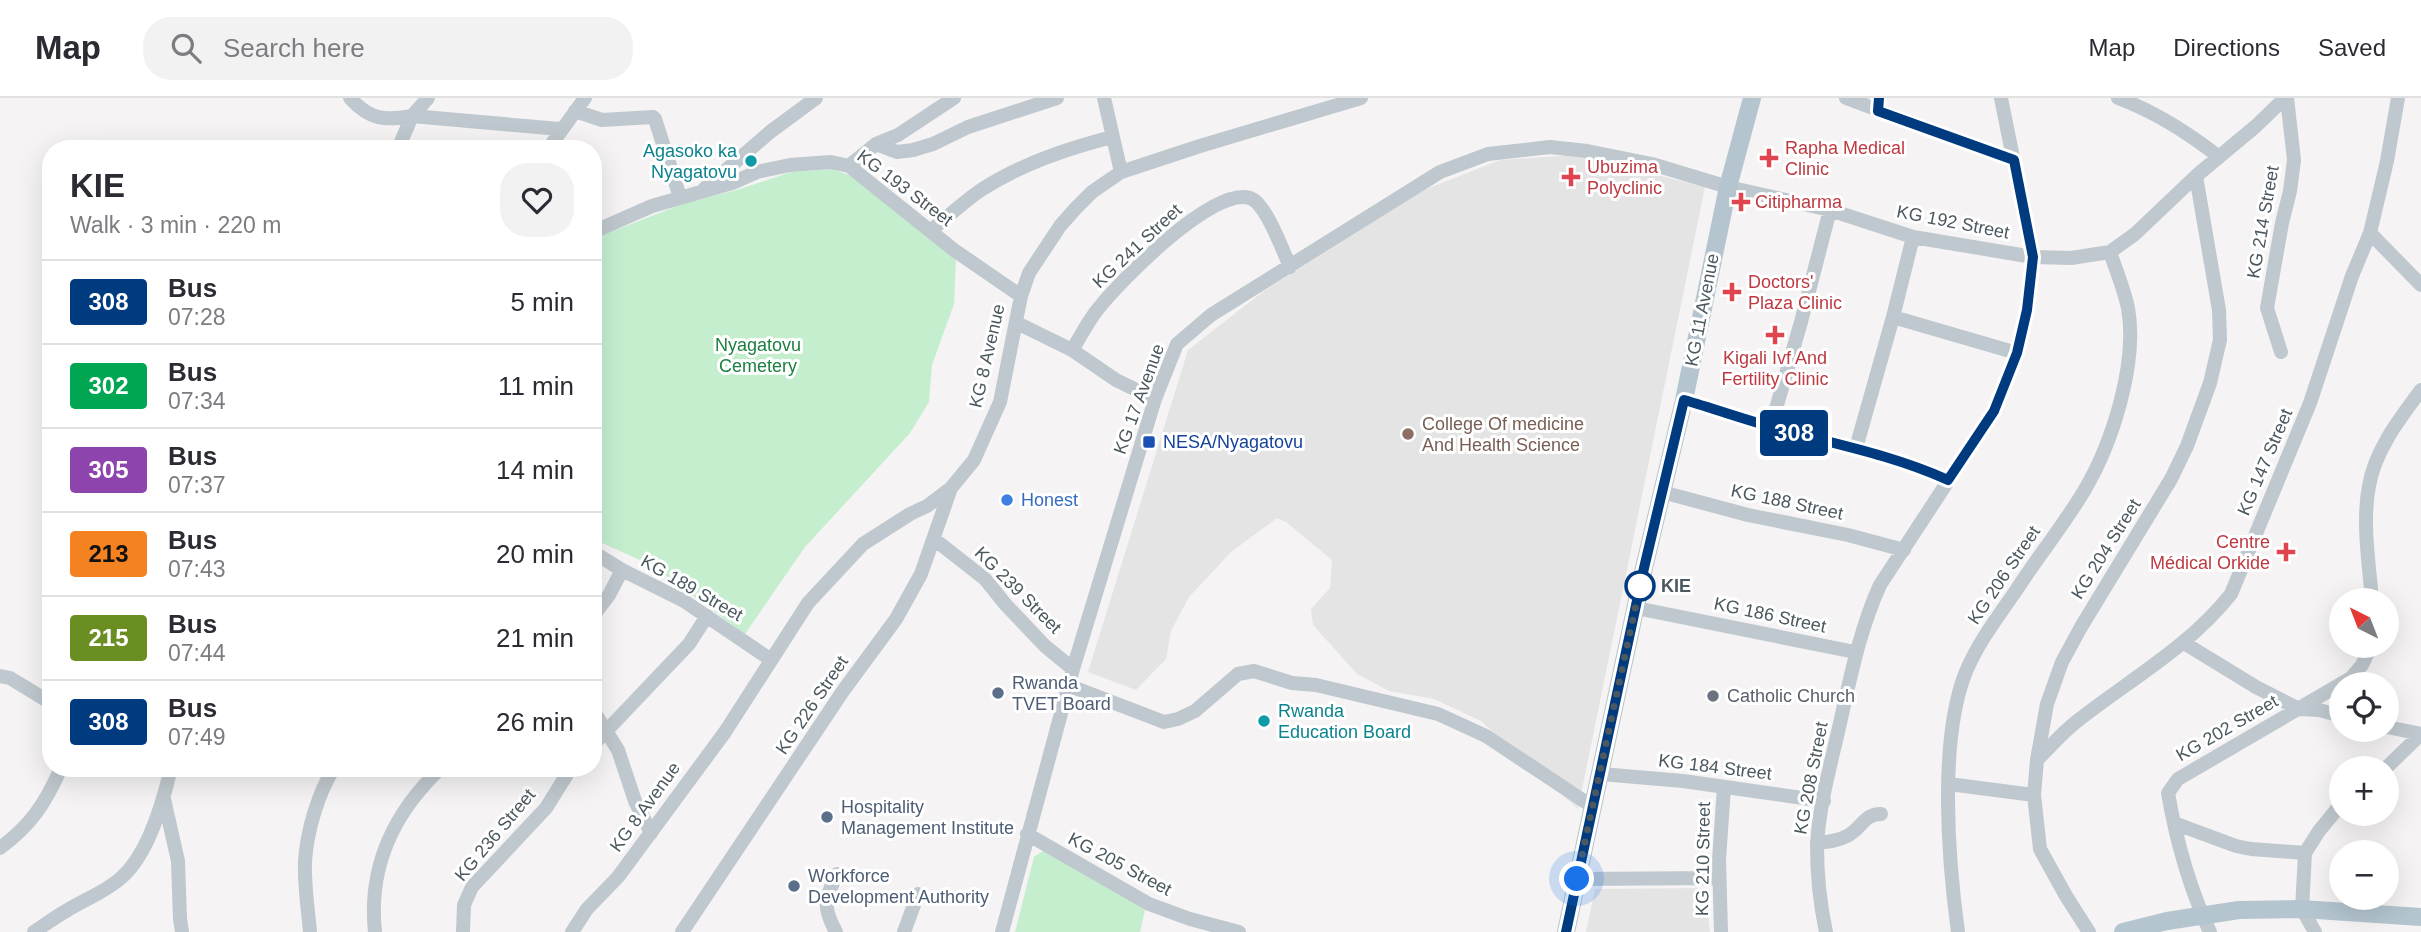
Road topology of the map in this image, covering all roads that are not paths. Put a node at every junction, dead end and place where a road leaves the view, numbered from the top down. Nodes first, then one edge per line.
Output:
1 (351, 98) edge
2 (428, 98) edge
3 (585, 98) edge
4 (816, 98) edge
5 (954, 98) edge
6 (1057, 98) edge
7 (1104, 98) edge
8 (1361, 98) edge
9 (1752, 98) edge
10 (1846, 98) edge
11 (2001, 98) edge
12 (2118, 98) edge
13 (2286, 98) edge
14 (2398, 98) edge
15 (575, 111) junction
16 (412, 116) junction
17 (560, 129) junction
18 (1112, 137) junction
19 (402, 140) edge
20 (553, 140) edge
21 (876, 144) junction
22 (2219, 157) junction
23 (2014, 160) junction
24 (849, 166) junction
25 (1121, 172) junction
26 (2196, 176) junction
27 (1728, 187) junction
28 (701, 192) junction
29 (680, 197) junction
30 (1830, 210) junction
31 (602, 228) edge
32 (930, 231) junction
33 (2370, 233) junction
34 (1913, 237) junction
35 (2110, 252) junction
36 (2033, 257) junction
37 (1290, 267) junction
38 (2421, 285) edge
39 (1021, 296) junction
40 (1893, 317) junction
41 (1017, 323) junction
42 (1072, 350) junction
43 (2281, 352) dead end
44 (2017, 353) junction
45 (2421, 390) edge
46 (1155, 399) junction
47 (1684, 400) junction
48 (1771, 426) junction
49 (1856, 448) junction
50 (1948, 480) junction
51 (951, 488) junction
52 (1662, 492) junction
53 (934, 540) junction
54 (1904, 550) junction
55 (602, 558) edge
56 (622, 570) junction
57 (2371, 588) edge
58 (602, 604) edge
59 (1636, 608) junction
60 (707, 616) junction
61 (2184, 643) junction
62 (1856, 652) junction
63 (2365, 658) edge
64 (770, 659) junction
65 (1073, 669) junction
66 (0, 676) edge
67 (1070, 686) junction
68 (42, 698) edge
69 (2299, 709) junction
70 (2329, 713) edge
71 (602, 723) edge
72 (2399, 729) edge
73 (607, 730) junction
74 (2421, 734) edge
75 (602, 735) edge
76 (2398, 756) edge
77 (2037, 760) junction
78 (1601, 774) junction
79 (56, 777) edge
80 (169, 777) edge
81 (328, 777) edge
82 (434, 777) edge
83 (565, 777) edge
84 (1949, 784) junction
85 (1724, 787) junction
86 (2034, 795) junction
87 (164, 799) junction
88 (1824, 801) junction
89 (1593, 807) junction
90 (1881, 814) dead end
91 (2329, 819) edge
92 (2174, 823) junction
93 (652, 833) junction
94 (1027, 834) junction
95 (1818, 843) junction
96 (0, 848) edge
97 (2305, 853) junction
98 (837, 874) dead end
99 (1719, 878) junction
100 (1577, 879) junction
101 (918, 894) dead end
102 (2302, 909) junction
103 (2419, 919) edge
104 (2206, 924) edge
105 (34, 932) edge
106 (182, 932) edge
107 (310, 932) edge
108 (375, 932) edge
109 (463, 932) edge
110 (572, 932) edge
111 (682, 932) edge
112 (836, 932) edge
113 (904, 932) edge
114 (1002, 932) edge
115 (1239, 932) edge
116 (1566, 932) edge
117 (1721, 932) edge
118 (1826, 932) edge
119 (1958, 932) edge
120 (2089, 932) edge
121 (2123, 932) edge
122 (2315, 932) edge

1 - 16 street
2 - 16 street
3 - 15 street
4 - 28 street
5 - 21 street
6 - 21 street
7 - 18 street
8 - 25 street, KG 8 Avenue
9 - 27 main road, KG 11 Avenue
10 - 23 street
11 - 23 street, KG 208 Street
12 - 22 street
13 - 22 street, KG 192 Street
13 - 43 street, KG 214 Street
14 - 33 street, KG 147 Street
15 - 17 street
15 - 29 street
16 - 17 street
16 - 19 street
17 - 20 street
18 - 25 street
18 - 32 street
21 - 24 street
22 - 26 street, KG 192 Street
23 - 36 street, KG 208 Street
24 - 28 street, KG 193 Street
24 - 32 street, KG 193 Street
25 - 39 street, KG 8 Avenue
26 - 35 street, KG 192 Street
26 - 77 street, KG 204 Street
27 - 30 street, KG 192 Street
27 - 37 street, KG 17 Avenue
27 - 47 main road, KG 11 Avenue
28 - 29 street, KG 193 Street
29 - 31 street, KG 193 Street
30 - 34 street, KG 192 Street
30 - 48 street
32 - 39 street, KG 193 Street
33 - 38 street
33 - 61 street, KG 147 Street
34 - 36 street, KG 192 Street
34 - 40 street
35 - 36 street, KG 192 Street
35 - 84 street, KG 206 Street
36 - 44 street, KG 208 Street
37 - 42 street, KG 241 Street
37 - 46 street, KG 17 Avenue
39 - 41 street, KG 8 Avenue
40 - 44 street
40 - 49 street
41 - 42 street
41 - 51 street, KG 8 Avenue
42 - 46 street
44 - 50 street, KG 208 Street
45 - 57 street
46 - 65 street, KG 17 Avenue
47 - 48 street
47 - 52 main road, KG 11 Avenue
48 - 49 street
49 - 50 street
50 - 54 street, KG 208 Street
51 - 53 street, KG 226 Street
51 - 64 street, KG 8 Avenue
52 - 54 street, KG 188 Street
52 - 59 main road, KG 11 Avenue
53 - 65 street, KG 239 Street
53 - 111 street, KG 226 Street
54 - 62 street, KG 208 Street
55 - 56 street, KG 189 Street
56 - 58 street
56 - 60 street, KG 189 Street
59 - 62 street, KG 186 Street
59 - 78 main road, KG 11 Avenue
60 - 64 street, KG 189 Street
60 - 73 street
61 - 69 street
61 - 77 street, KG 147 Street
62 - 88 street, KG 208 Street
63 - 69 street, KG 202 Street
64 - 93 street, KG 8 Avenue
65 - 67 street, KG 17 Avenue
66 - 68 street
67 - 89 street
67 - 94 street, KG 17 Avenue
69 - 70 street
69 - 92 street, KG 202 Street
71 - 73 street
72 - 74 street
73 - 75 street
73 - 93 street
74 - 76 street
77 - 86 street, KG 204 Street
78 - 85 street, KG 184 Street
78 - 89 main road, KG 11 Avenue
79 - 96 street
80 - 87 street
81 - 107 street
82 - 108 street
83 - 109 street, KG 236 Street
84 - 86 street
84 - 119 street, KG 206 Street
85 - 88 street, KG 184 Street
85 - 99 street, KG 210 Street
86 - 120 street, KG 204 Street
87 - 105 street
87 - 106 street
88 - 95 street, KG 208 Street
89 - 100 main road, KG 11 Avenue
90 - 95 street
91 - 97 street
92 - 97 street
92 - 104 street, KG 202 Street
93 - 110 street, KG 8 Avenue
94 - 114 street, KG 17 Avenue
94 - 115 street, KG 205 Street
95 - 118 street, KG 208 Street
97 - 102 street
98 - 112 street
99 - 100 street
99 - 117 street, KG 210 Street
100 - 116 main road, KG 11 Avenue
101 - 113 street
102 - 103 main road
102 - 104 main road
102 - 122 street
104 - 121 main road

